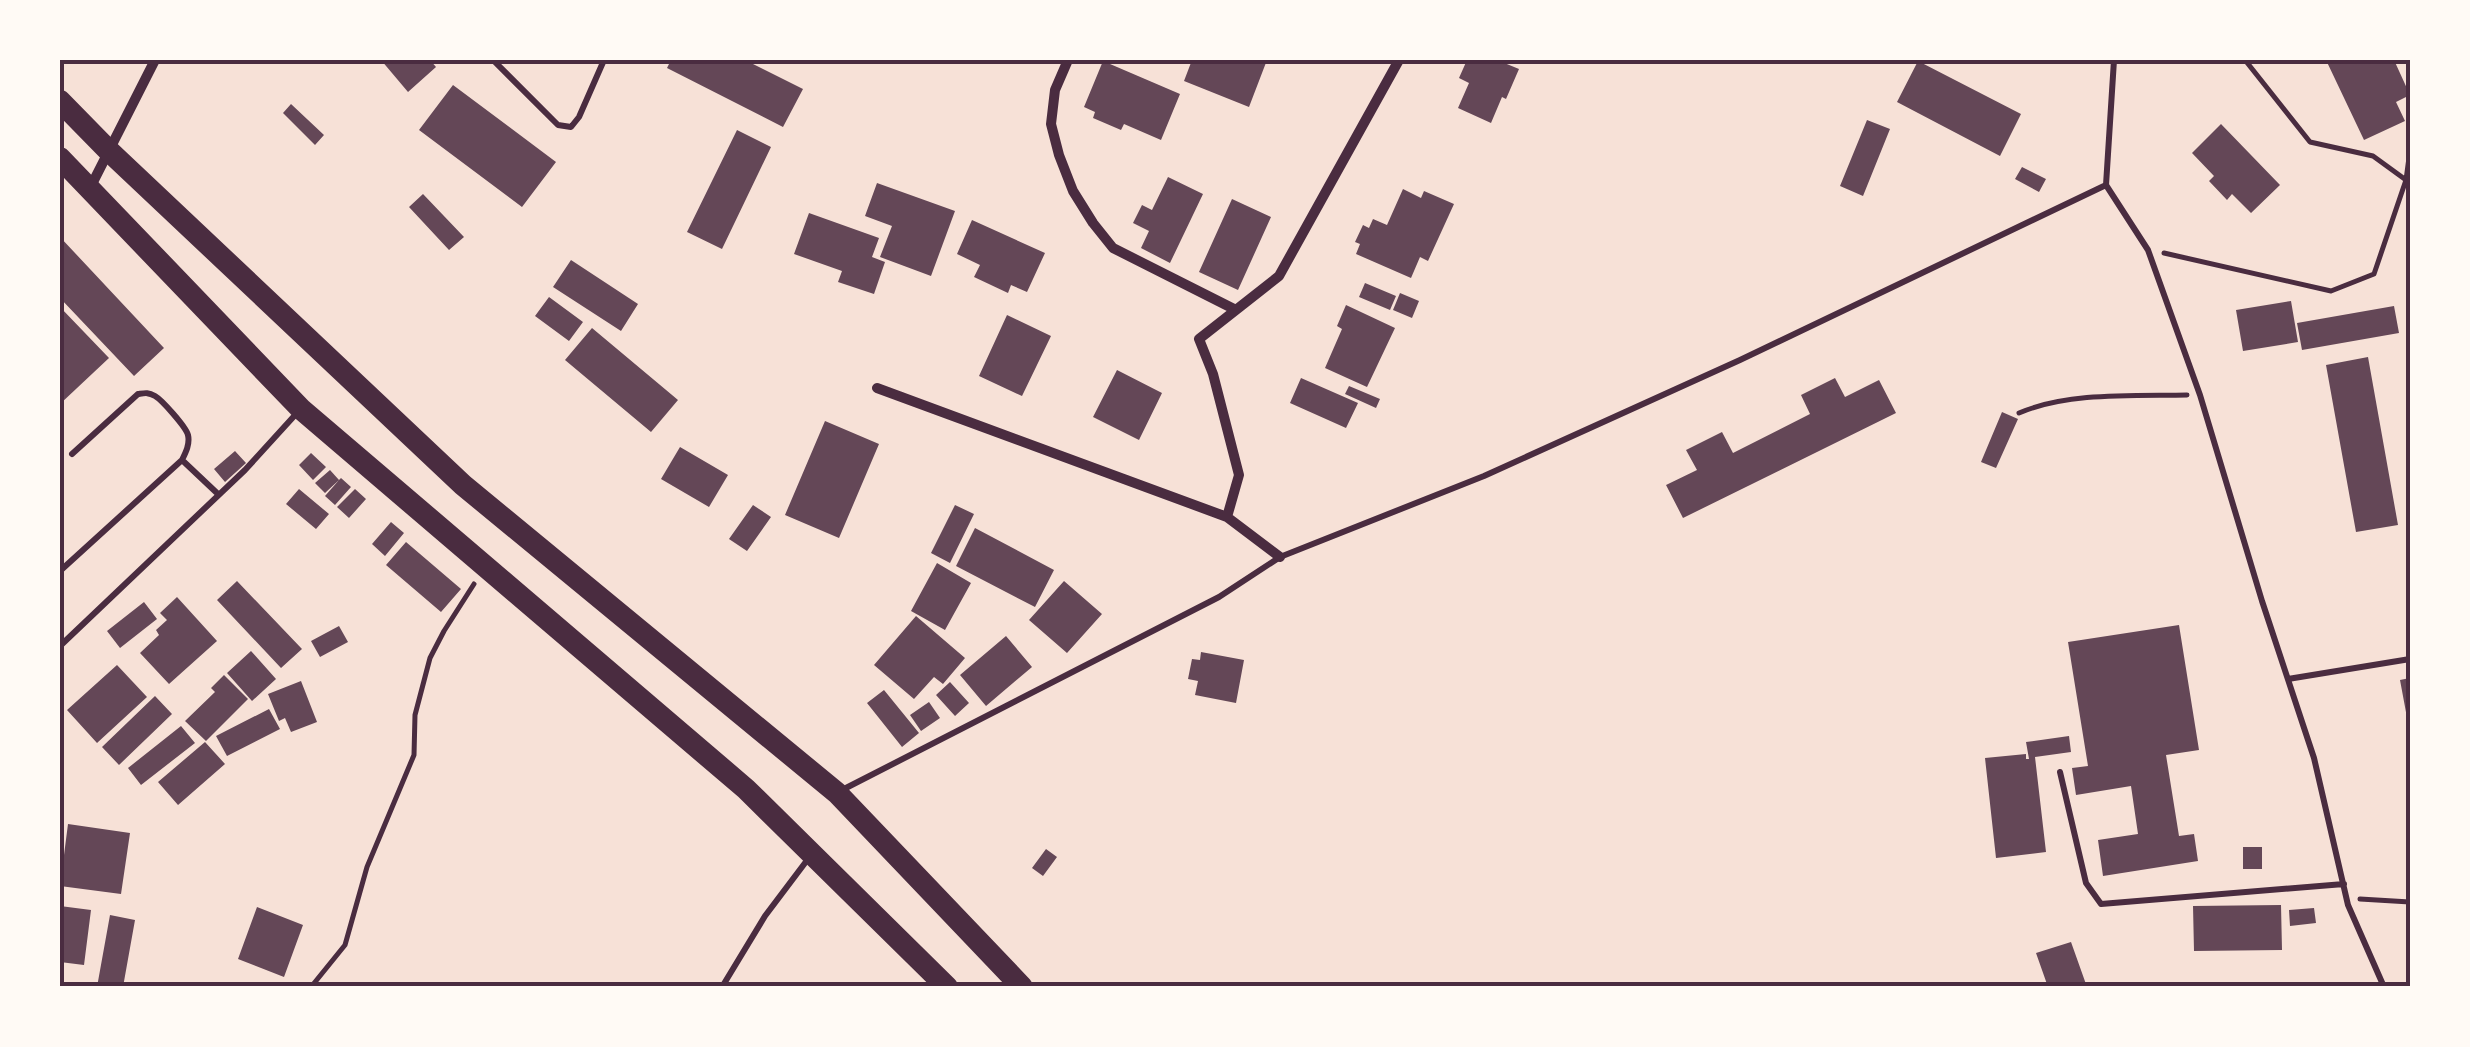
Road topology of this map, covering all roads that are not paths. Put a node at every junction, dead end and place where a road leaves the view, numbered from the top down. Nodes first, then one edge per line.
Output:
1 (154, 60) edge
2 (493, 60) edge
3 (604, 60) edge
4 (1068, 60) edge
5 (1399, 60) edge
6 (2114, 60) edge
7 (61, 104) edge
8 (109, 151) junction
9 (60, 158) edge
10 (2106, 185) junction
11 (90, 188) junction
12 (1236, 310) junction
13 (877, 388) dead end
14 (301, 409) junction
15 (72, 454) dead end
16 (182, 460) junction
17 (218, 494) junction
18 (1228, 517) junction
19 (1280, 557) junction
20 (60, 571) edge
21 (60, 646) edge
22 (2410, 659) edge
23 (2288, 679) junction
24 (2060, 772) dead end
25 (836, 793) junction
26 (812, 854) junction
27 (2344, 884) junction
28 (722, 987) edge
29 (947, 987) edge
30 (1022, 987) edge
31 (2384, 987) edge

1 - 8 street
2 - 3 lane
4 - 12 street
5 - 12 street
6 - 10 lane
7 - 8 highway
8 - 11 street
8 - 25 highway
9 - 11 highway
10 - 19 lane
10 - 23 lane
11 - 14 highway
12 - 18 street
13 - 18 street
14 - 17 lane
14 - 26 highway
15 - 16 lane
16 - 17 lane
16 - 20 lane
17 - 21 lane
18 - 19 street
19 - 25 lane
22 - 23 lane
23 - 27 lane
24 - 27 lane
25 - 30 highway
26 - 28 lane
26 - 29 highway
27 - 31 lane

